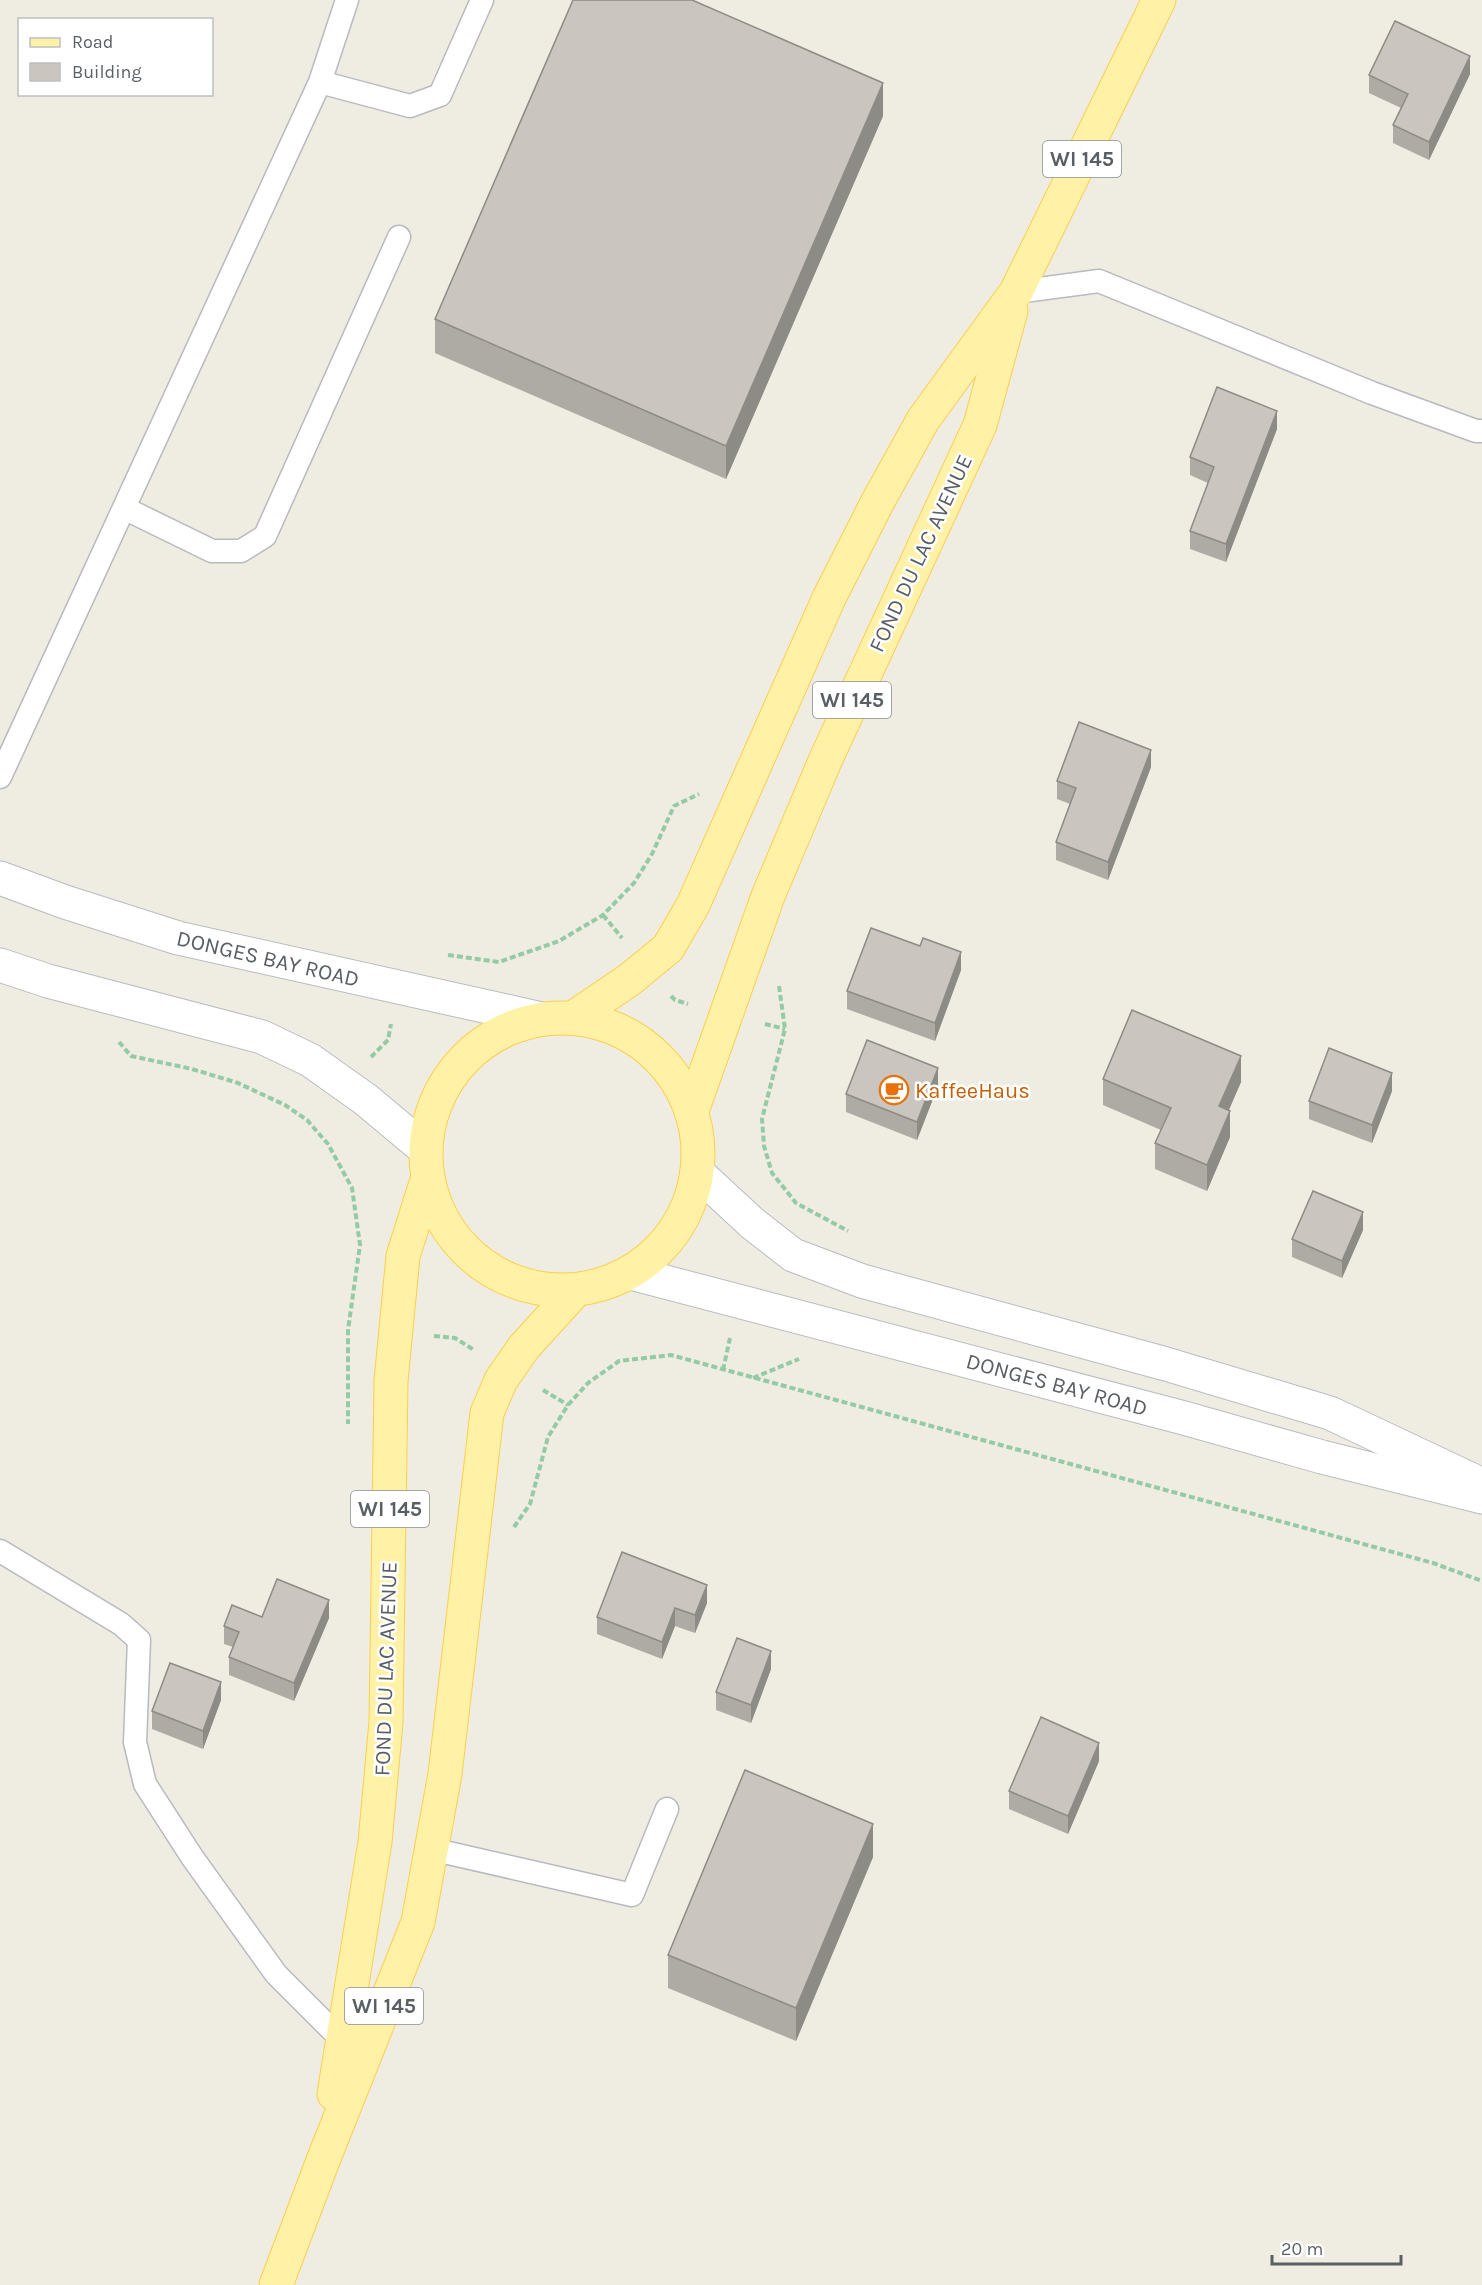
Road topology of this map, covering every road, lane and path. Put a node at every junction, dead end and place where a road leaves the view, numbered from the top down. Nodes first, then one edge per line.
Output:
1 (347, 0) edge
2 (482, 0) edge
3 (1159, 0) edge
4 (320, 82) junction
5 (399, 237) dead end
6 (1016, 292) junction
7 (1482, 431) edge
8 (124, 508) junction
9 (0, 777) edge
10 (674, 806) dead end
11 (0, 878) edge
12 (440, 954) dead end
13 (0, 965) edge
14 (397, 987) junction
15 (557, 1018) junction
16 (785, 1029) dead end
17 (131, 1056) dead end
18 (344, 1084) junction
19 (692, 1111) junction
20 (307, 1120) junction
21 (426, 1164) junction
22 (698, 1173) junction
23 (852, 1234) dead end
24 (631, 1273) junction
25 (576, 1290) junction
26 (348, 1330) junction
27 (395, 1333) junction
28 (508, 1370) junction
29 (568, 1405) junction
30 (348, 1428) dead end
31 (1482, 1484) edge
32 (1482, 1497) edge
33 (530, 1504) dead end
34 (0, 1551) edge
35 (1482, 1581) edge
36 (667, 1809) dead end
37 (431, 1849) junction
38 (343, 2042) junction
39 (324, 2158) junction
40 (276, 2285) edge

1 - 4 lane
2 - 4 lane
3 - 6 main road, FOND DU LAC AVENUE / WI 145
4 - 8 lane
5 - 8 lane
6 - 7 lane
6 - 15 main road, FOND DU LAC AVENUE / WI 145
6 - 19 main road, FOND DU LAC AVENUE / WI 145
8 - 9 lane
10 - 12 path
11 - 14 street, DONGES BAY ROAD
13 - 18 street
14 - 15 street, DONGES BAY ROAD
14 - 18 path
15 - 19 main road
15 - 21 main road, WI 145
16 - 23 path
17 - 20 path
18 - 20 path
18 - 21 street
19 - 22 main road
20 - 26 path
21 - 25 main road
21 - 27 main road, FOND DU LAC AVENUE / WI 145
22 - 24 main road
22 - 31 street
24 - 25 main road
24 - 32 street, DONGES BAY ROAD
25 - 28 main road, FOND DU LAC AVENUE / WI 145
26 - 27 path
26 - 30 path
27 - 28 path
27 - 38 main road, FOND DU LAC AVENUE / WI 145
28 - 29 path
28 - 37 main road, FOND DU LAC AVENUE / WI 145
29 - 33 path
29 - 35 path
34 - 38 lane
36 - 37 lane
37 - 39 main road, FOND DU LAC AVENUE / WI 145
38 - 39 main road, FOND DU LAC AVENUE / WI 145
39 - 40 main road, FOND DU LAC AVENUE / WI 145

